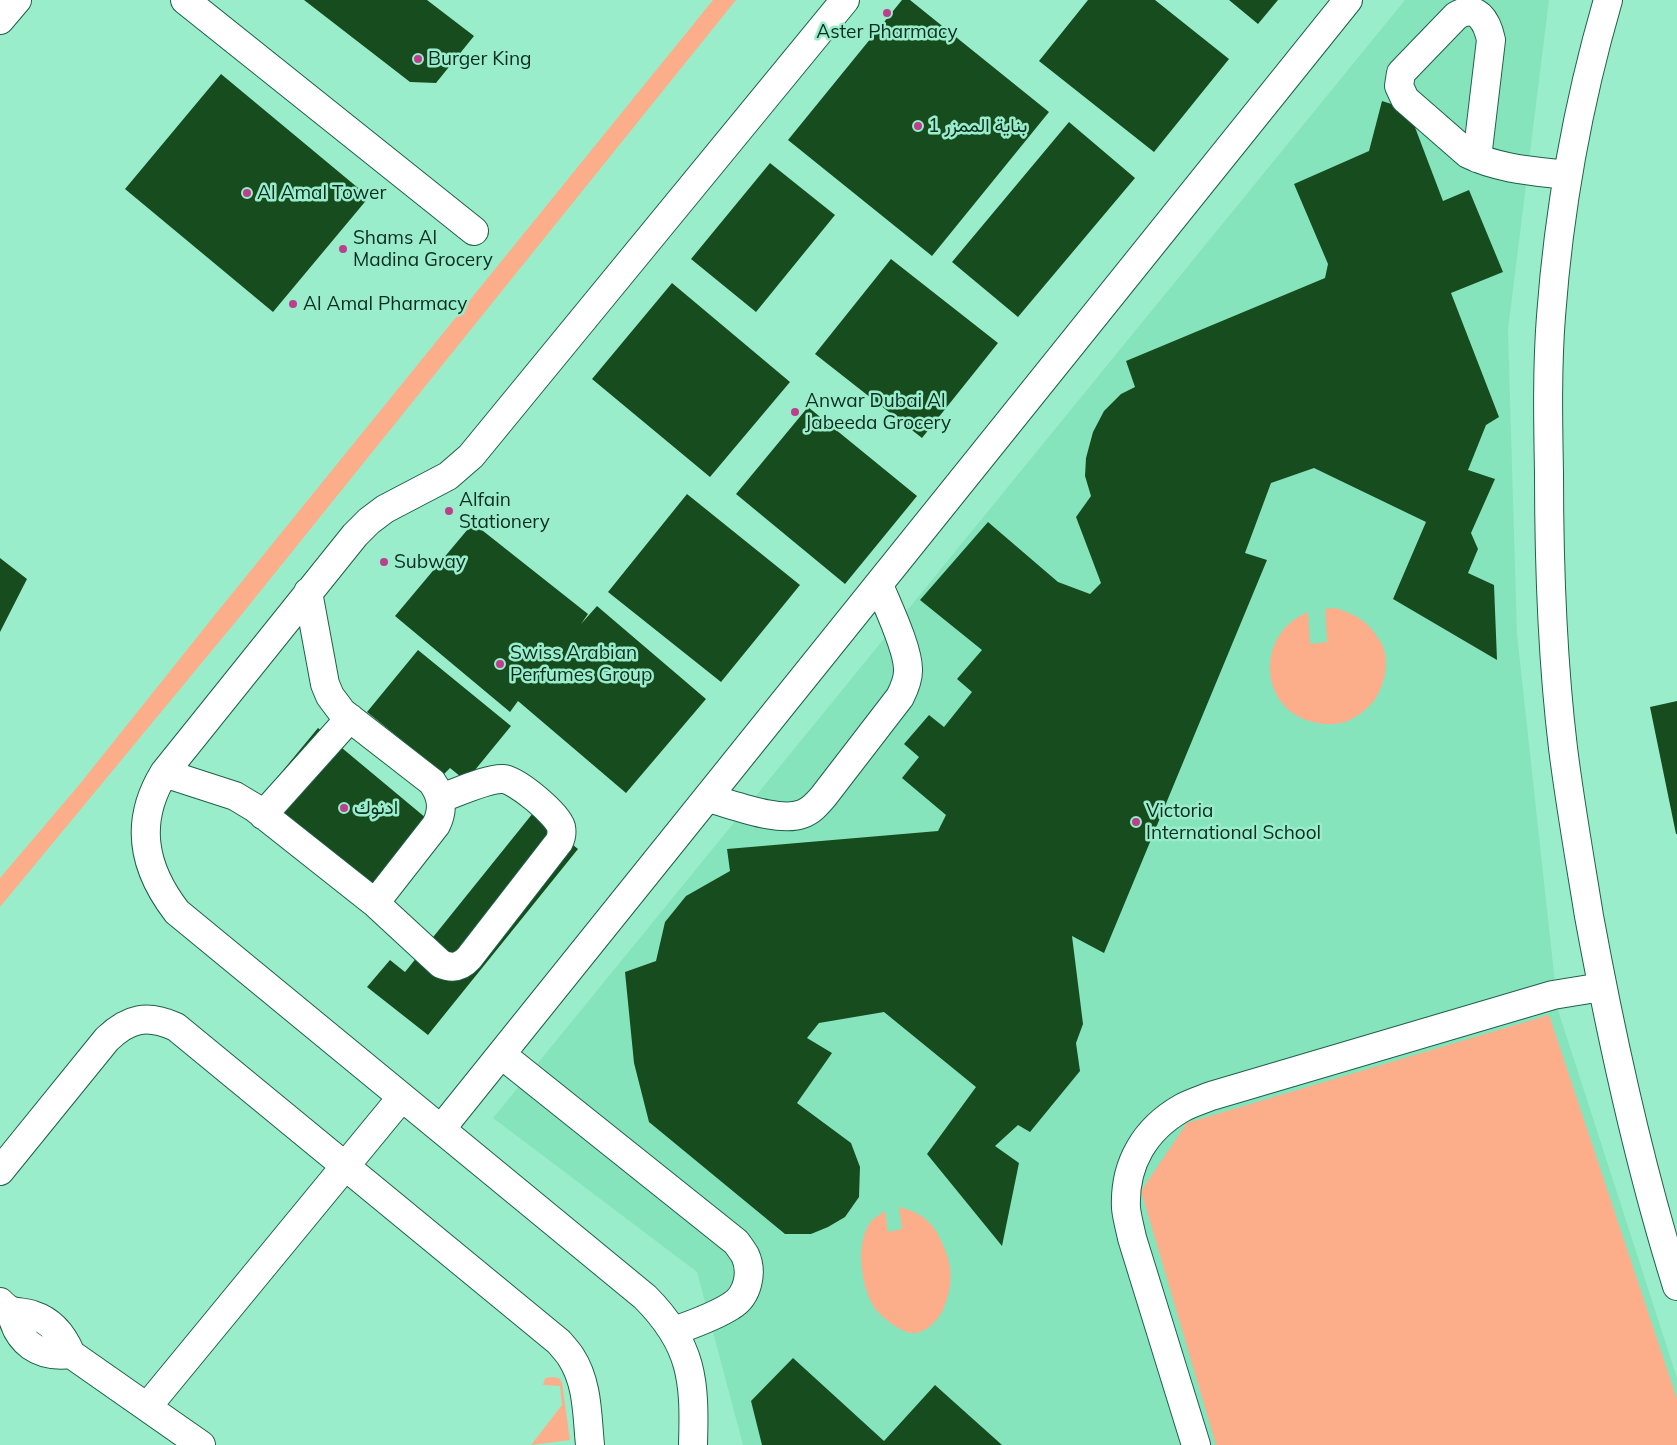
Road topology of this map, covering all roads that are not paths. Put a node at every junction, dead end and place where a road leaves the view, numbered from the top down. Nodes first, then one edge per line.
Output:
1 (16, 0) edge
2 (185, 0) edge
3 (846, 0) edge
4 (1348, 0) edge
5 (1608, 0) edge
6 (0, 20) edge
7 (1477, 158) junction
8 (1567, 175) junction
9 (474, 231) dead end
10 (879, 585) junction
11 (308, 592) junction
12 (350, 718) junction
13 (164, 773) junction
14 (441, 798) junction
15 (708, 798) junction
16 (263, 815) junction
17 (375, 903) junction
18 (1602, 987) junction
19 (502, 1055) junction
20 (402, 1097) junction
21 (442, 1129) junction
22 (346, 1166) junction
23 (0, 1171) edge
24 (1677, 1286) edge
25 (6, 1306) edge
26 (674, 1332) junction
27 (147, 1407) junction
28 (201, 1445) edge
29 (590, 1445) edge
30 (693, 1445) edge
31 (1196, 1445) edge

1 - 6 street
2 - 9 street
3 - 11 street
4 - 10 street
5 - 8 street
7 - 7 street
7 - 8 street
8 - 18 street
10 - 15 street
10 - 15 street
11 - 12 street
11 - 13 street
12 - 14 street
12 - 16 street
13 - 16 street
13 - 20 street
14 - 17 street
14 - 17 street
15 - 19 street
16 - 17 street
18 - 24 street
18 - 31 street
19 - 21 street
19 - 26 street
20 - 21 street
20 - 22 street
21 - 26 street
22 - 23 street
22 - 27 street
22 - 29 street
25 - 27 street
26 - 30 street
27 - 28 street

